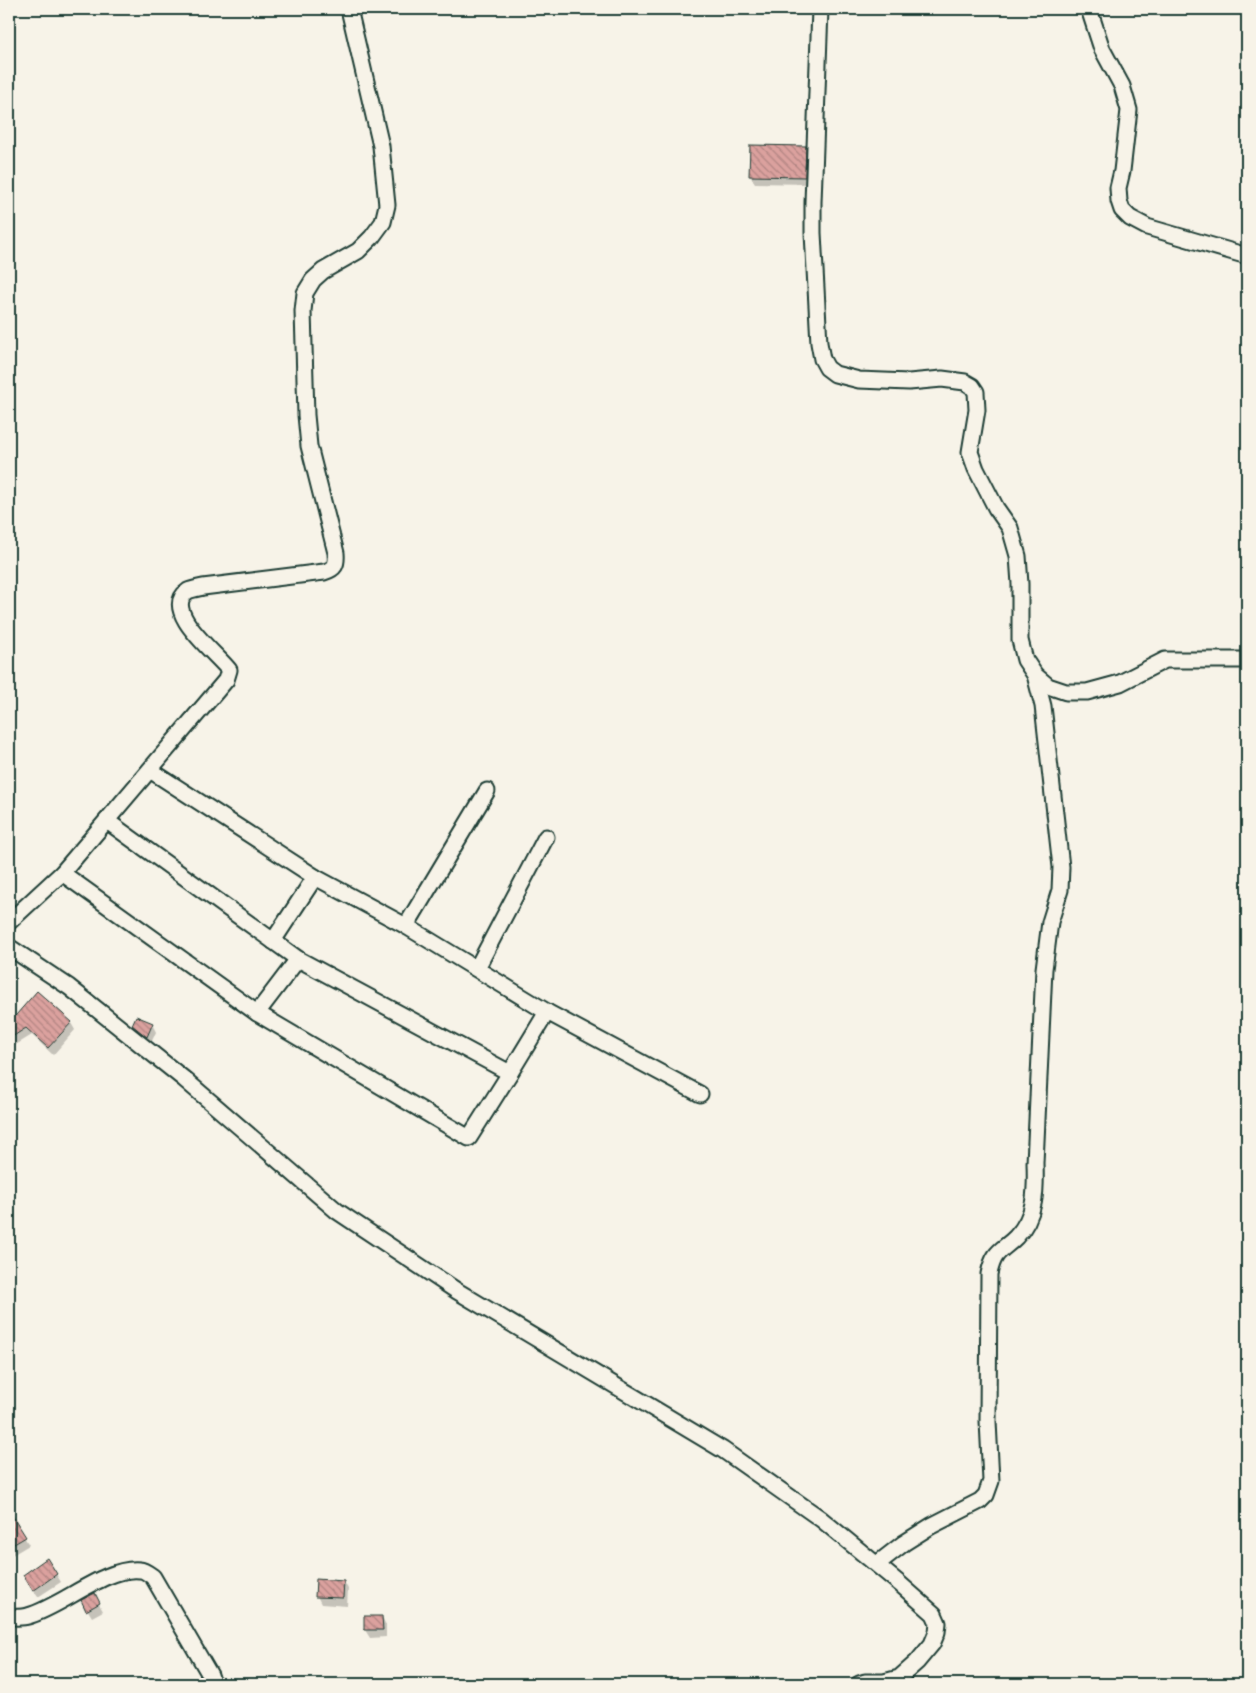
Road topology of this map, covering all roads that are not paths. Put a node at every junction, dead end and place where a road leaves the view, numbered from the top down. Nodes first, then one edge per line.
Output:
1 (349, 9) edge
2 (820, 9) edge
3 (1089, 9) edge
4 (1247, 256) edge
5 (1247, 660) edge
6 (1035, 675) junction
7 (150, 770) junction
8 (487, 791) dead end
9 (107, 821) junction
10 (546, 837) dead end
11 (62, 873) junction
12 (315, 877) junction
13 (9, 922) edge
14 (406, 926) junction
15 (273, 940) junction
16 (9, 947) edge
17 (298, 958) junction
18 (477, 968) junction
19 (547, 1012) junction
20 (257, 1014) junction
21 (510, 1073) junction
22 (700, 1094) dead end
23 (876, 1564) junction
24 (9, 1617) edge
25 (213, 1684) edge
26 (859, 1684) edge

1 - 7 street
2 - 6 street
3 - 4 street
5 - 6 street
6 - 23 street
7 - 9 street
7 - 12 street
8 - 14 street
9 - 11 street
9 - 15 street
10 - 18 street
11 - 13 street
11 - 20 street
12 - 14 street
12 - 15 street
14 - 18 street
15 - 17 street
16 - 23 street
17 - 20 street
17 - 21 street
18 - 19 street
19 - 21 street
19 - 22 street
20 - 21 street
23 - 26 street
24 - 25 street

